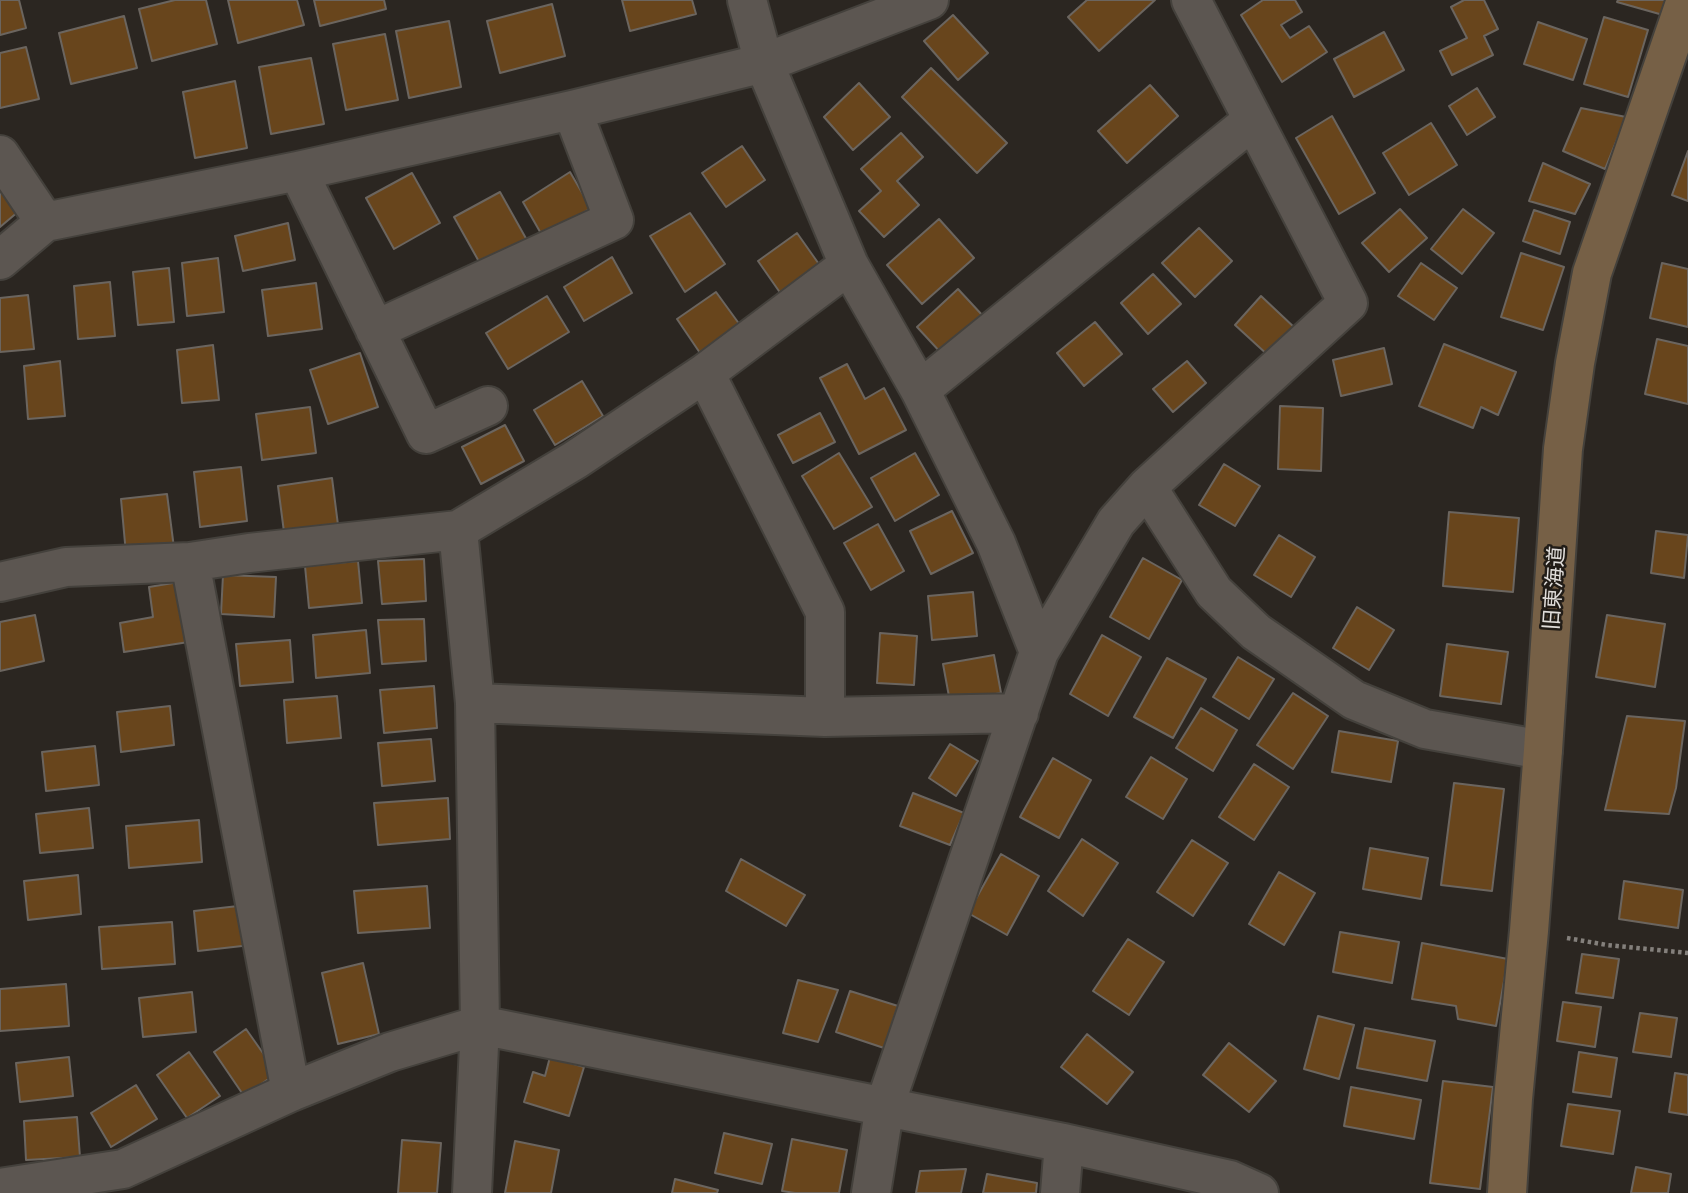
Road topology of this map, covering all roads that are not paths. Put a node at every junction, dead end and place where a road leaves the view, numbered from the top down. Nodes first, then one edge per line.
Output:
1 (747, 0) edge
2 (929, 0) edge
3 (1191, 0) edge
4 (1686, 0) edge
5 (764, 63) junction
6 (572, 110) junction
7 (1253, 120) junction
8 (0, 155) edge
9 (298, 171) junction
10 (45, 222) junction
11 (0, 260) edge
12 (849, 264) junction
13 (375, 330) junction
14 (705, 373) junction
15 (920, 390) junction
16 (488, 406) dead end
17 (1147, 487) junction
18 (458, 530) junction
19 (190, 562) junction
20 (0, 582) edge
21 (1039, 652) junction
22 (475, 703) junction
23 (1019, 713) junction
24 (825, 717) junction
25 (1543, 750) junction
26 (480, 1025) junction
27 (291, 1092) junction
28 (885, 1105) junction
29 (1064, 1143) junction
30 (0, 1188) edge
31 (472, 1193) edge
32 (871, 1193) edge
33 (1060, 1193) edge
34 (1259, 1193) edge
35 (1507, 1193) edge

1 - 5 street
2 - 5 street
3 - 7 street
4 - 25 main road, 旧東海道
5 - 6 street
5 - 12 street
6 - 9 street
6 - 13 street
7 - 15 street
7 - 17 street
8 - 10 street
9 - 10 street
9 - 13 street
10 - 11 street
12 - 14 street
12 - 15 street
13 - 16 street
14 - 18 street
14 - 24 street
15 - 21 street
17 - 21 street
17 - 25 street
18 - 19 street
18 - 22 street
19 - 20 street
19 - 27 street
21 - 23 street
22 - 24 street
22 - 26 street
23 - 24 street
23 - 28 street
25 - 35 main road, 旧東海道
26 - 27 street
26 - 28 street
26 - 31 street
27 - 30 street
28 - 29 street
28 - 32 street
29 - 33 street
29 - 34 street

